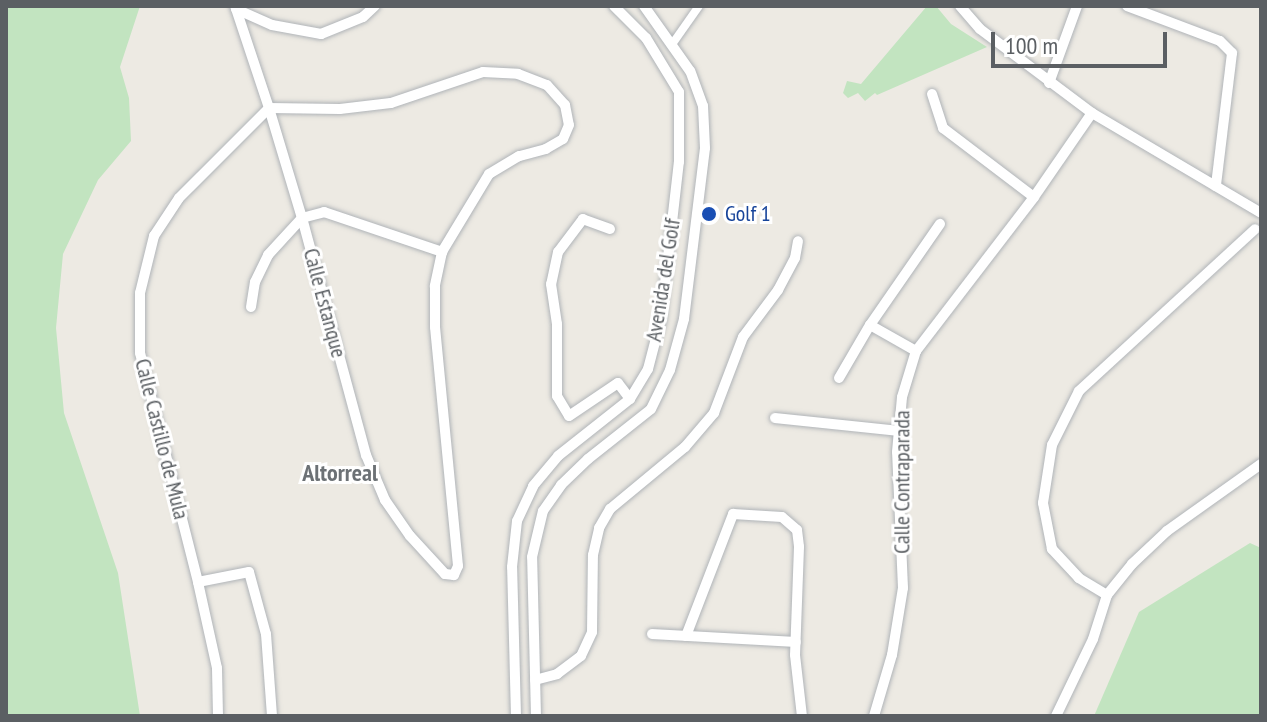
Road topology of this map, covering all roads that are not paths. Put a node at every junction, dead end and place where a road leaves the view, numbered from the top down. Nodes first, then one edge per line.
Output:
1 (375, 6) edge
2 (614, 6) edge
3 (644, 6) edge
4 (699, 6) edge
5 (960, 6) edge
6 (1077, 6) edge
7 (1127, 6) edge
8 (236, 8) edge
9 (673, 43) junction
10 (1049, 83) junction
11 (932, 94) dead end
12 (269, 108) junction
13 (1092, 113) junction
14 (1216, 186) junction
15 (1034, 197) junction
16 (1260, 210) edge
17 (302, 218) junction
18 (940, 224) dead end
19 (610, 229) dead end
20 (1255, 229) dead end
21 (798, 241) dead end
22 (442, 252) junction
23 (251, 307) dead end
24 (870, 325) junction
25 (916, 351) junction
26 (839, 378) dead end
27 (630, 399) junction
28 (775, 418) dead end
29 (899, 431) junction
30 (1261, 464) edge
31 (198, 582) junction
32 (1107, 595) junction
33 (652, 634) dead end
34 (686, 636) junction
35 (796, 642) junction
36 (535, 680) junction
37 (218, 716) edge
38 (272, 716) edge
39 (516, 716) edge
40 (536, 716) edge
41 (802, 716) edge
42 (874, 716) edge
43 (1056, 716) edge

1 - 8 street
2 - 27 street, Avenida del Golf
3 - 9 street, Avenida del Golf
4 - 9 street
5 - 10 street
6 - 10 street
7 - 14 street
8 - 12 street, Calle Estanque
9 - 36 street, Avenida del Golf
10 - 13 street
11 - 15 street
12 - 17 street, Calle Estanque
12 - 22 street
12 - 31 street, Calle Castillo de Mula
13 - 14 street
13 - 15 street, Calle Contraparada
14 - 16 street
15 - 25 street, Calle Contraparada
17 - 22 street
17 - 22 street, Calle Estanque
17 - 23 street
18 - 24 street
19 - 27 street
20 - 32 street
21 - 36 street
24 - 25 street
24 - 26 street
25 - 29 street, Calle Contraparada
27 - 39 street, Avenida del Golf
28 - 29 street
29 - 42 street, Calle Contraparada
30 - 32 street
31 - 37 street, Calle Castillo de Mula
31 - 38 street
32 - 43 street
33 - 34 street
34 - 35 street
34 - 35 street
35 - 41 street
36 - 40 street, Avenida del Golf

